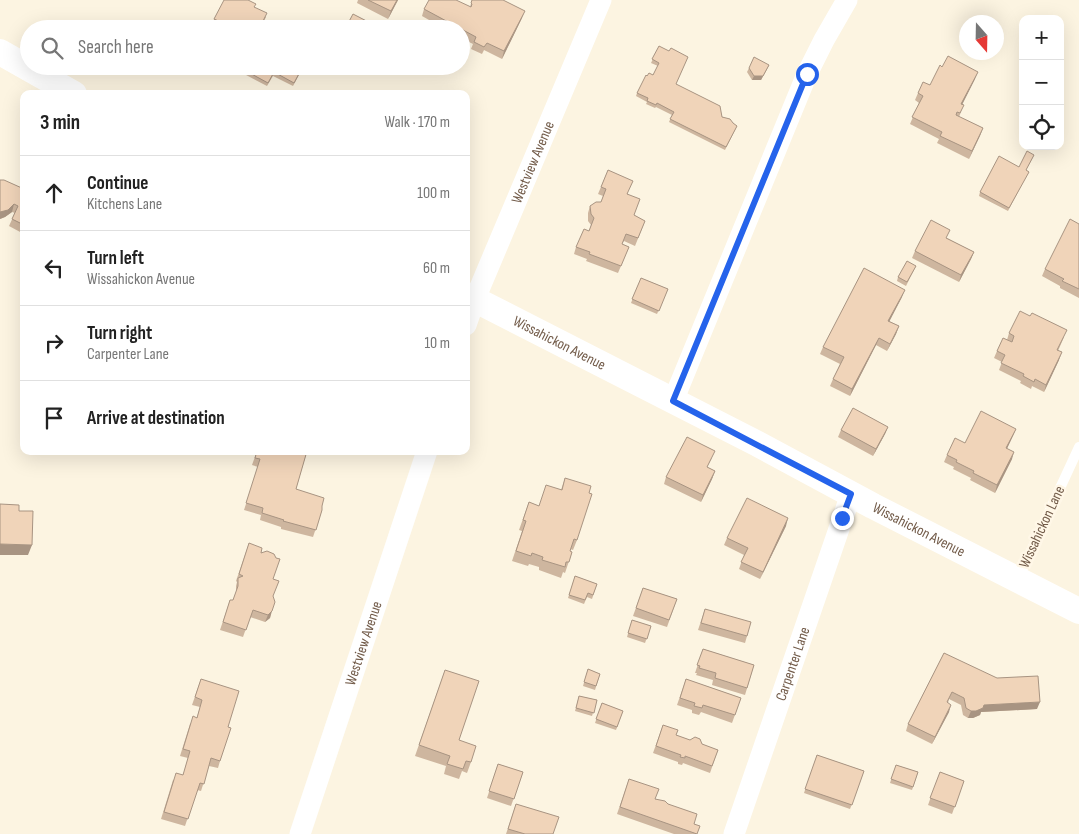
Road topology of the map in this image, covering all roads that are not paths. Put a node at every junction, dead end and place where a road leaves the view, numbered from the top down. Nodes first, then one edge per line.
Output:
1 (601, 0) edge
2 (847, 0) edge
3 (0, 52) edge
4 (20, 63) edge
5 (41, 75) edge
6 (67, 90) edge
7 (471, 297) edge
8 (673, 401) junction
9 (1079, 447) edge
10 (426, 455) edge
11 (851, 494) junction
12 (1017, 580) junction
13 (1079, 611) edge
14 (300, 834) edge
15 (734, 834) edge

1 - 7 street, Westview Avenue
2 - 8 street
3 - 4 street
5 - 6 street
7 - 8 street, Wissahickon Avenue
8 - 11 street, Wissahickon Avenue
9 - 12 lane, Wissahickon Lane
10 - 14 street, Westview Avenue
11 - 12 street, Wissahickon Avenue
11 - 15 street, Carpenter Lane
12 - 13 street, Wissahickon Avenue

